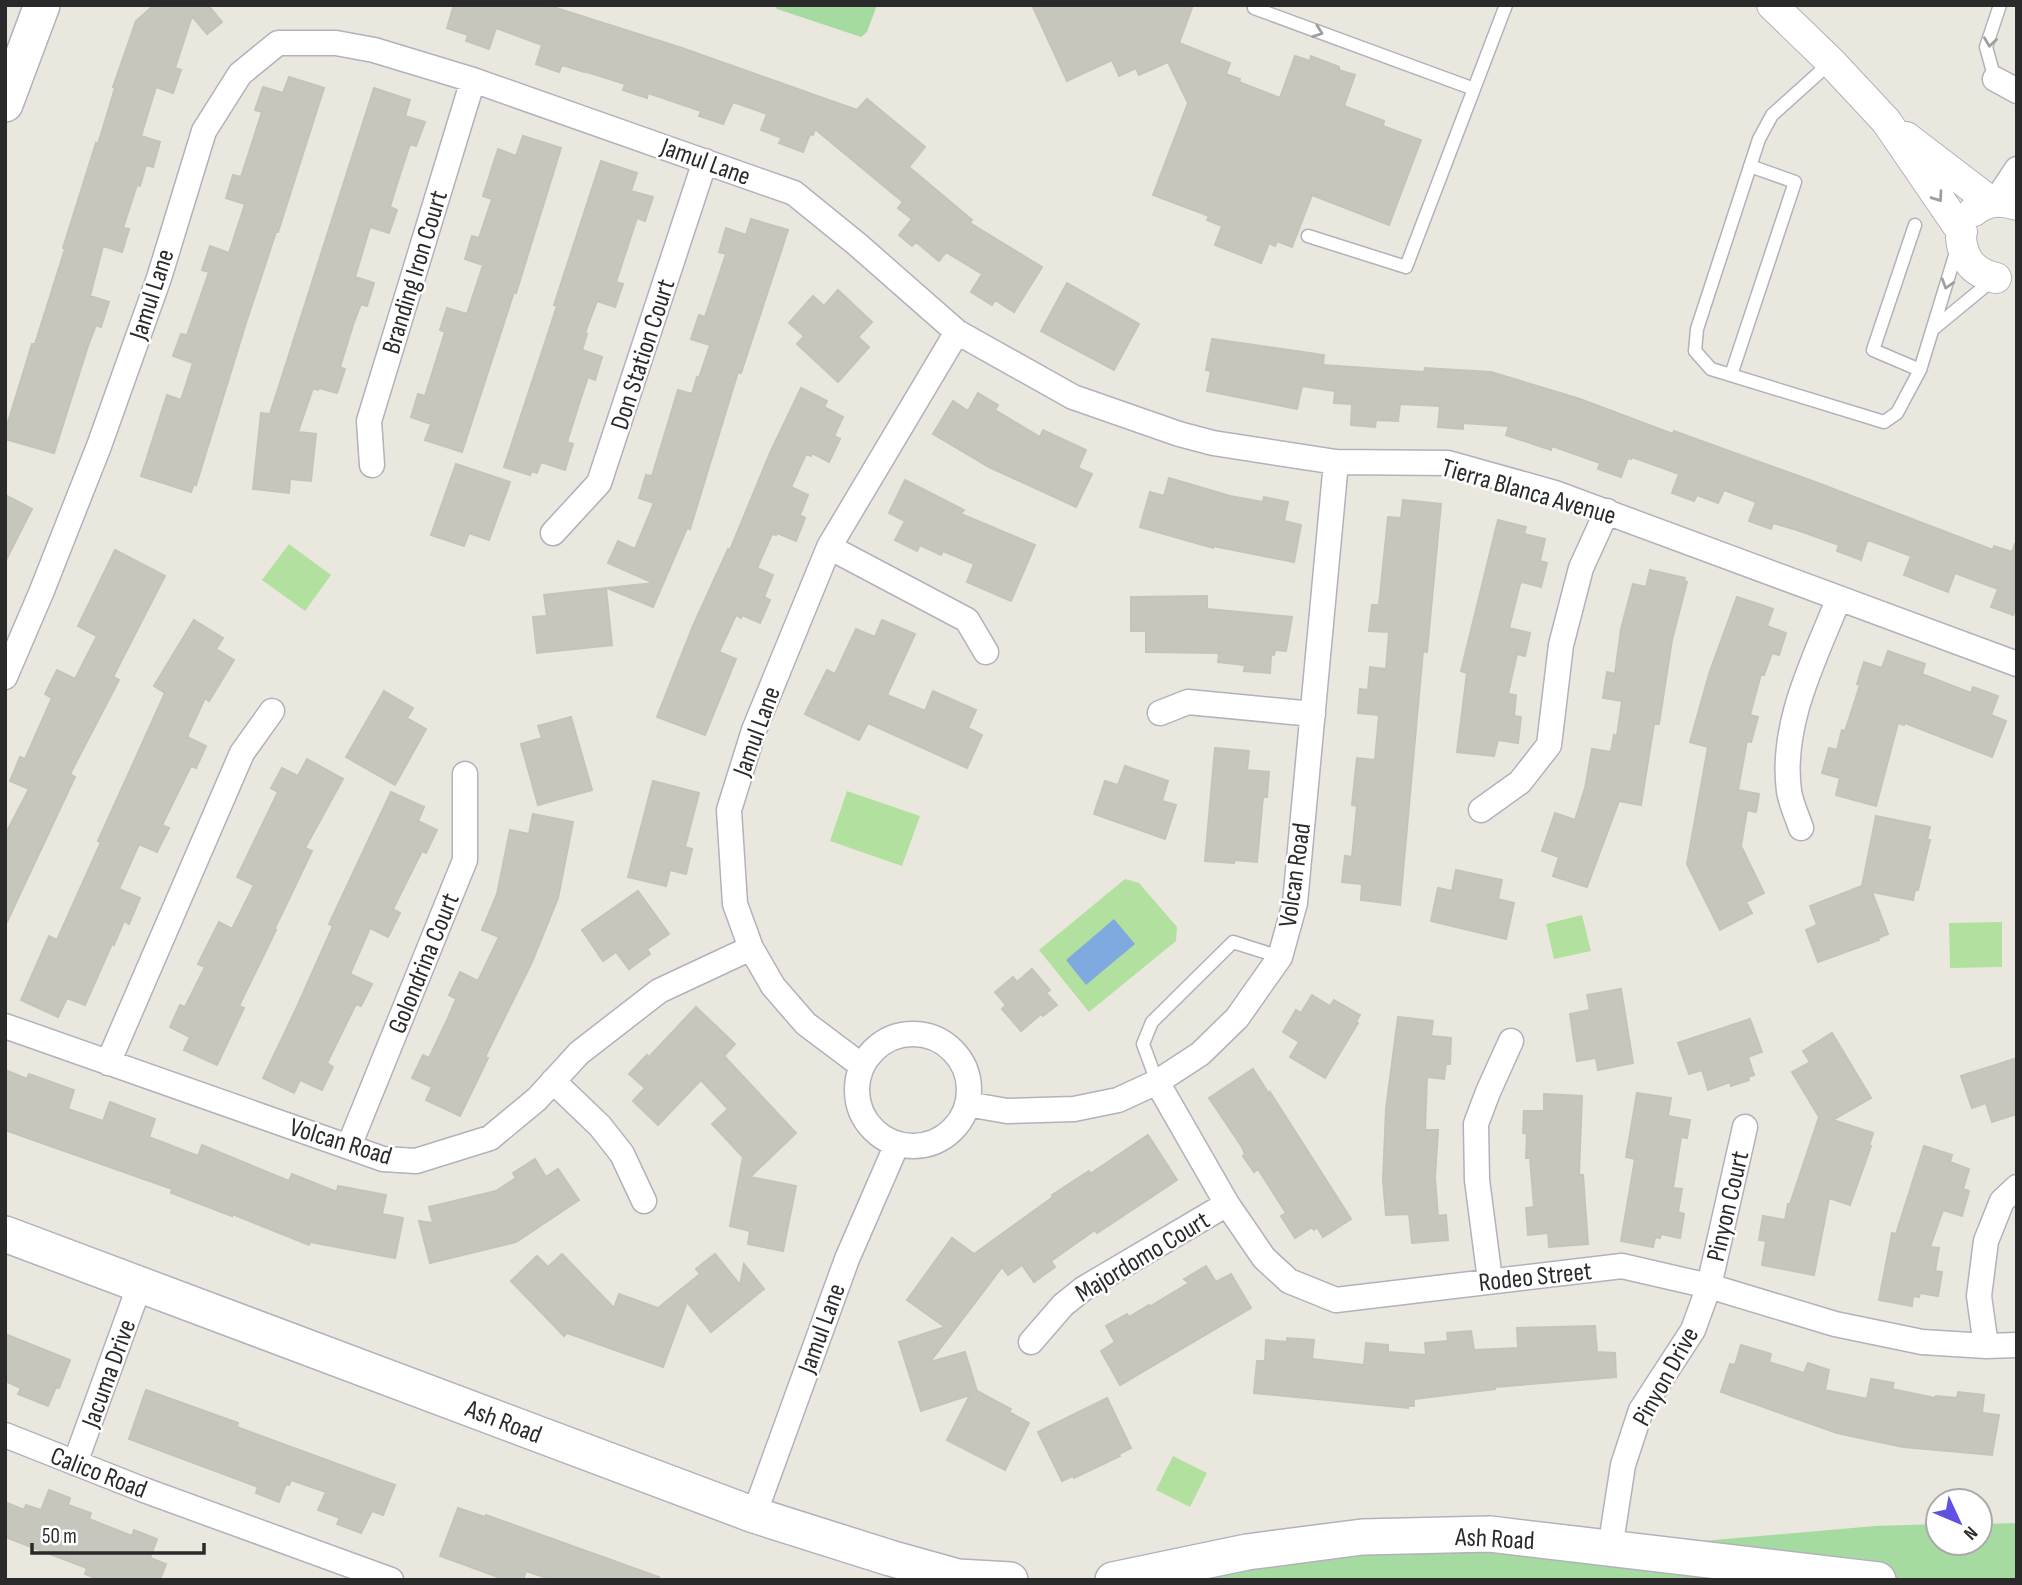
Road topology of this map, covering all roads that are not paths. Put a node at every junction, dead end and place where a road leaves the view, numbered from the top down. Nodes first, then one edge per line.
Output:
1 (42, 5) edge
2 (1255, 5) edge
3 (1506, 5) edge
4 (1772, 5) edge
5 (2000, 5) edge
6 (1831, 62) junction
7 (473, 80) junction
8 (2006, 85) edge
9 (1474, 89) junction
10 (5, 104) edge
11 (1886, 121) junction
12 (705, 161) junction
13 (1750, 166) junction
14 (2017, 169) edge
15 (2001, 203) edge
16 (1915, 225) dead end
17 (1961, 235) junction
18 (1308, 236) dead end
19 (2007, 280) edge
20 (1933, 329) junction
21 (957, 332) junction
22 (1920, 370) junction
23 (1731, 375) junction
24 (1336, 462) junction
25 (372, 465) dead end
26 (1607, 512) junction
27 (553, 533) dead end
28 (829, 547) junction
29 (1839, 598) junction
30 (986, 652) dead end
31 (2017, 664) edge
32 (5, 677) edge
33 (272, 711) dead end
34 (1160, 713) dead end
35 (1313, 714) junction
36 (464, 774) dead end
37 (1480, 810) dead end
38 (1801, 828) dead end
39 (751, 948) junction
40 (1280, 957) junction
41 (5, 1026) edge
42 (1511, 1041) dead end
43 (108, 1063) junction
44 (862, 1066) junction
45 (553, 1081) junction
46 (1157, 1082) junction
47 (967, 1104) junction
48 (1745, 1127) dead end
49 (897, 1144) junction
50 (349, 1146) junction
51 (2017, 1187) edge
52 (644, 1201) dead end
53 (1227, 1204) junction
54 (5, 1234) edge
55 (1490, 1280) junction
56 (140, 1284) junction
57 (1709, 1286) junction
58 (1031, 1342) dead end
59 (2017, 1345) edge
60 (1986, 1346) junction
61 (5, 1436) edge
62 (75, 1463) junction
63 (754, 1515) junction
64 (1610, 1549) junction
65 (391, 1580) edge
66 (1010, 1580) edge
67 (1113, 1580) edge
68 (1878, 1580) edge

1 - 10 main road
2 -> 9 lane
3 - 9 lane
4 - 6 street
5 -> 8 lane
6 - 11 street
6 - 13 lane
7 - 12 street, Jamul Lane
7 - 25 street, Branding Iron Court
7 - 32 street, Jamul Lane
9 - 18 lane
11 - 15 street
11 -> 17 street
12 - 21 street, Jamul Lane
12 - 27 street, Don Station Court
13 - 23 lane
13 - 23 lane
14 - 15 street
15 - 17 street
16 - 22 lane
17 - 19 street
17 -> 20 lane
19 - 20 lane
20 - 22 lane
21 - 24 street, Tierra Blanca Avenue
21 - 28 street, Jamul Lane
22 - 23 lane
24 - 26 street, Tierra Blanca Avenue
24 - 35 street, Volcan Road
26 - 29 street, Tierra Blanca Avenue
26 - 37 street
28 - 30 street
28 - 39 street, Jamul Lane
29 - 31 street, Tierra Blanca Avenue
29 - 38 street
33 - 43 street
34 - 35 street
35 - 40 street, Volcan Road
36 - 50 street, Golondrina Court
39 - 44 street, Jamul Lane
39 - 45 street, Volcan Road
40 - 46 street, Volcan Road
40 - 46 lane
41 - 43 street, Volcan Road
42 - 55 street
43 - 50 street, Volcan Road
44 - 47 street
44 - 49 street
45 - 50 street, Volcan Road
45 - 52 street
46 - 47 street, Volcan Road
46 - 53 street, Rodeo Street
47 - 49 street
48 - 57 street, Pinyon Court
49 - 63 street, Jamul Lane
51 - 60 street
53 - 55 street, Rodeo Street
53 - 58 street, Majordomo Court
54 - 56 main road, Ash Road
55 - 57 street, Rodeo Street
56 - 62 street, Jacuma Drive
56 - 63 main road, Ash Road
57 - 60 street, Rodeo Street
57 - 64 street, Pinyon Drive
59 - 60 street, Rodeo Street
61 - 62 street, Calico Road
62 - 65 street, Calico Road
63 - 66 main road, Ash Road
64 - 67 main road, Ash Road
64 - 68 main road, Ash Road

